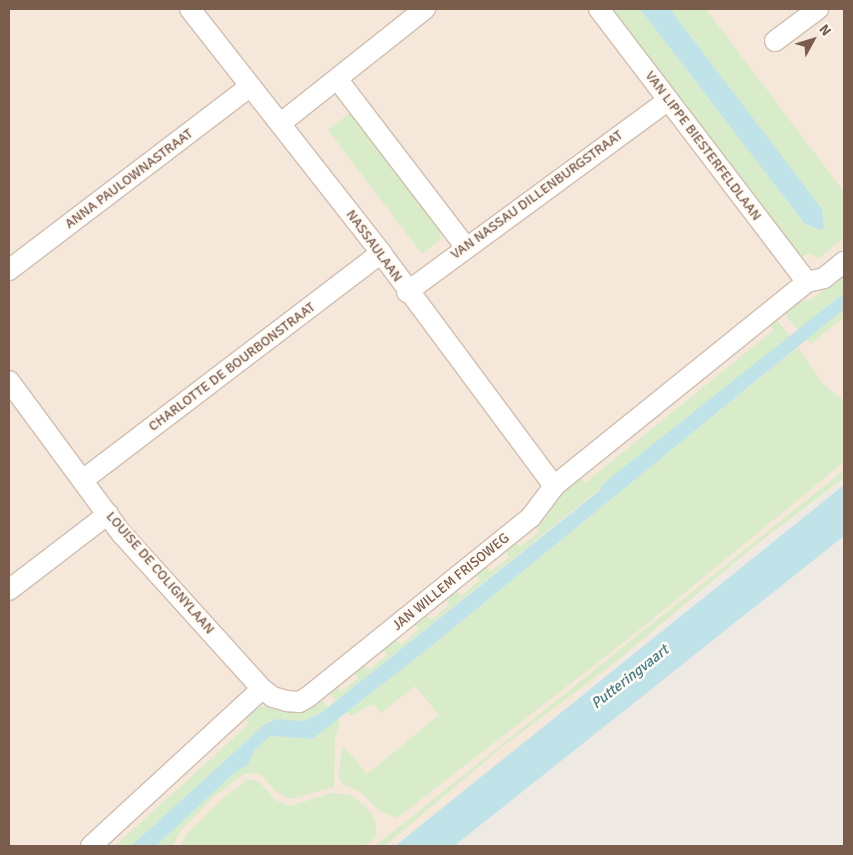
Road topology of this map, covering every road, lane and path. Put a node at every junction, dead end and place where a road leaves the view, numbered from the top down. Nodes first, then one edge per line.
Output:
1 (190, 9) edge
2 (425, 9) edge
3 (599, 9) edge
4 (818, 9) edge
5 (775, 41) dead end
6 (338, 80) junction
7 (249, 87) junction
8 (668, 100) junction
9 (281, 123) junction
10 (465, 246) junction
11 (381, 254) junction
12 (844, 262) edge
13 (9, 270) edge
14 (807, 282) junction
15 (407, 292) junction
16 (9, 380) edge
17 (83, 480) junction
18 (554, 486) junction
19 (108, 514) junction
20 (9, 590) edge
21 (262, 689) junction
22 (91, 846) edge

1 - 7 street, NASSAULAAN
2 - 6 street
3 - 8 street, VAN LIPPE BIESTERFELDLAAN
4 - 5 street
6 - 9 street
6 - 10 street
7 - 9 street, NASSAULAAN
7 - 13 street, ANNA PAULOWNASTRAAT
8 - 10 street, VAN NASSAU DILLENBURGSTRAAT
8 - 14 street, VAN LIPPE BIESTERFELDLAAN
9 - 11 street, NASSAULAAN
10 - 15 street, VAN NASSAU DILLENBURGSTRAAT
11 - 15 street, NASSAULAAN
11 - 17 street, CHARLOTTE DE BOURBONSTRAAT
12 - 14 street, JAN WILLEM FRISOWEG
14 - 18 street, JAN WILLEM FRISOWEG
15 - 18 street, NASSAULAAN
16 - 17 street, LOUISE DE COLIGNYLAAN
17 - 19 street, LOUISE DE COLIGNYLAAN
18 - 21 street, JAN WILLEM FRISOWEG
19 - 20 street
19 - 21 street, LOUISE DE COLIGNYLAAN
21 - 22 street

